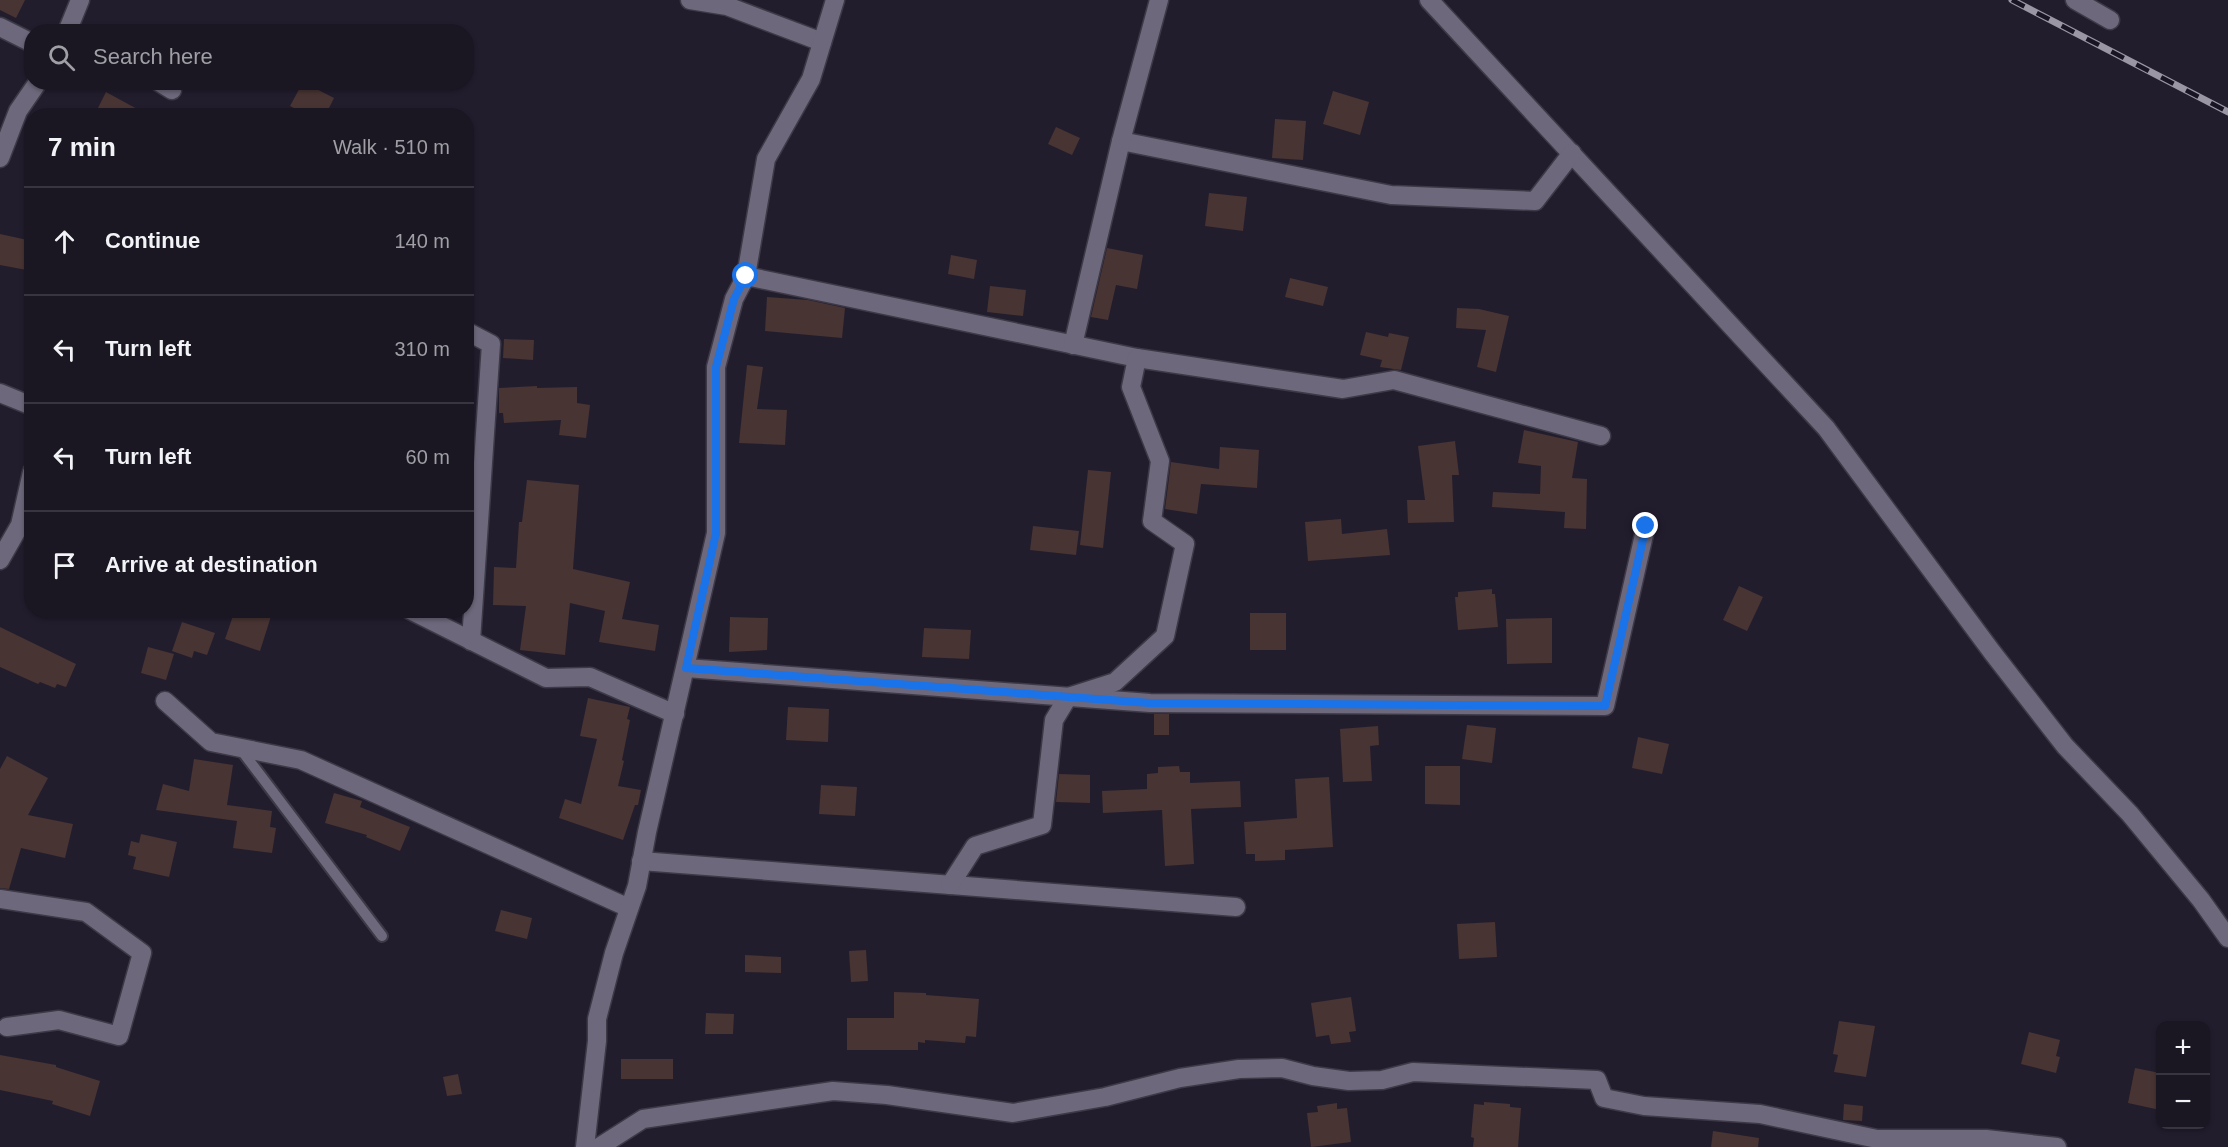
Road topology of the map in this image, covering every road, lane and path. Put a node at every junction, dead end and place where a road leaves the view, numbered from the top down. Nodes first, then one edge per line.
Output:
1 (80, 0) edge
2 (690, 0) edge
3 (835, 0) edge
4 (1159, 0) edge
5 (1429, 0) edge
6 (2075, 0) edge
7 (2110, 20) dead end
8 (70, 24) edge
9 (0, 27) edge
10 (24, 39) edge
11 (822, 42) junction
12 (32, 90) edge
13 (1121, 141) junction
14 (1572, 153) junction
15 (0, 158) edge
16 (746, 276) junction
17 (474, 335) edge
18 (1073, 345) junction
19 (1137, 358) junction
20 (0, 393) edge
21 (24, 403) edge
22 (1601, 436) dead end
23 (24, 507) edge
24 (1646, 526) dead end
25 (0, 560) edge
26 (474, 596) edge
27 (426, 618) edge
28 (473, 618) edge
29 (471, 641) junction
30 (686, 668) junction
31 (1068, 697) junction
32 (165, 701) dead end
33 (675, 714) junction
34 (239, 747) junction
35 (641, 861) junction
36 (950, 885) junction
37 (0, 899) edge
38 (1236, 907) dead end
39 (629, 908) junction
40 (382, 936) dead end
41 (2228, 938) edge
42 (8, 1027) dead end
43 (585, 1147) edge
44 (598, 1147) edge
45 (2057, 1147) edge

1 - 8 street
2 - 11 street
3 - 11 street
4 - 13 street
5 - 14 street
6 - 7 street
9 - 10 street
11 - 16 street
12 - 15 street
13 - 14 street
13 - 18 street
14 - 41 street
16 - 18 street
16 - 30 street
17 - 26 street
18 - 19 street
19 - 22 street
19 - 31 street
20 - 21 street
23 - 25 street
24 - 31 street
27 - 29 street
28 - 29 street
29 - 33 street
30 - 31 street
30 - 33 street
31 - 36 street
32 - 34 street
33 - 35 street
34 - 39 street
34 - 40 lane
35 - 36 street
35 - 39 street
36 - 38 street
37 - 42 street
39 - 43 street
44 - 45 street

